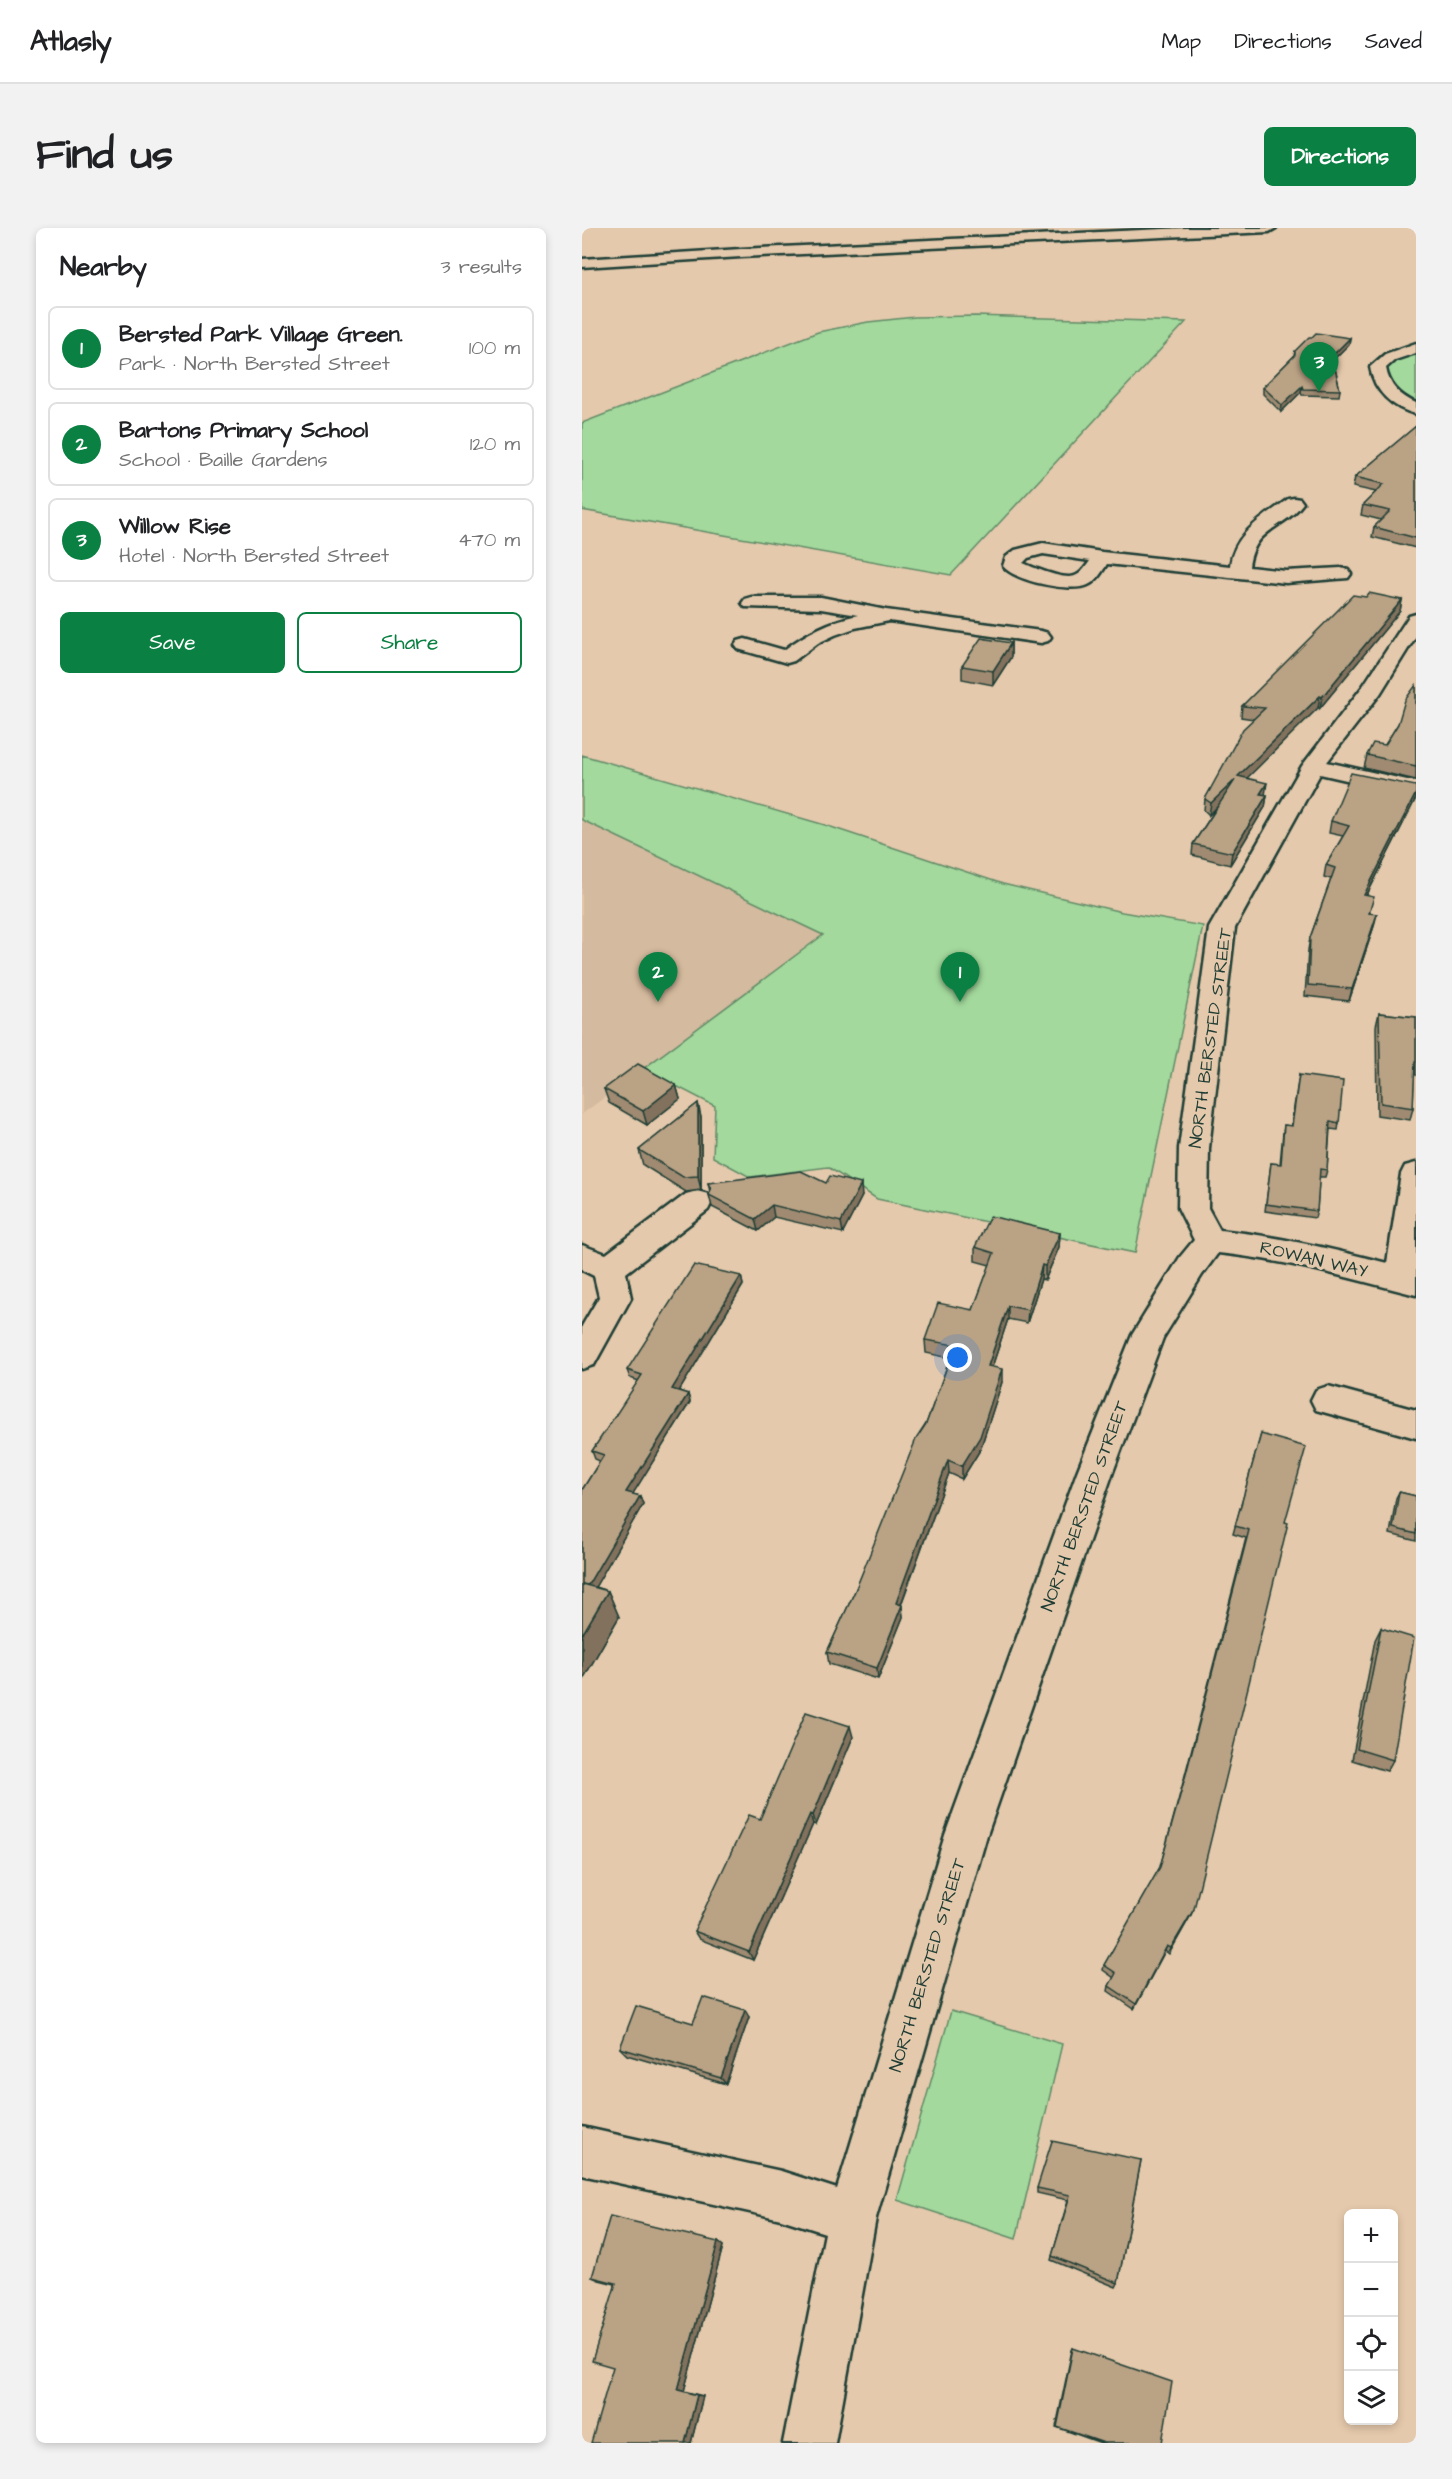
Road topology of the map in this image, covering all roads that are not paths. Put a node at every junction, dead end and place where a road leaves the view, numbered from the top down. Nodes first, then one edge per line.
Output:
1 (1269, 228) edge
2 (582, 263) edge
3 (1416, 348) edge
4 (1416, 409) edge
5 (1294, 503) dead end
6 (1102, 558) dead end
7 (1239, 572) junction
8 (1341, 574) dead end
9 (752, 603) dead end
10 (889, 615) junction
11 (1416, 620) edge
12 (1041, 637) dead end
13 (746, 645) dead end
14 (1313, 766) junction
15 (1416, 789) edge
16 (1416, 1174) edge
17 (697, 1202) dead end
18 (1210, 1240) junction
19 (596, 1263) edge
20 (1408, 1281) edge
21 (582, 1356) edge
22 (1328, 1400) dead end
23 (1416, 1424) edge
24 (582, 2151) edge
25 (852, 2218) junction
26 (809, 2443) edge

1 - 2 main road
3 - 4 main road
5 - 7 main road
6 - 7 main road
7 - 8 main road
9 - 10 main road
10 - 12 main road
10 - 13 main road
11 - 14 main road, NORTH BERSTED STREET
14 - 15 main road
14 - 18 main road, NORTH BERSTED STREET
16 - 20 main road
17 - 19 main road
18 - 20 main road, ROWAN WAY
18 - 25 main road, NORTH BERSTED STREET
19 - 21 main road
22 - 23 main road
24 - 25 main road
25 - 26 main road, NORTH BERSTED STREET

